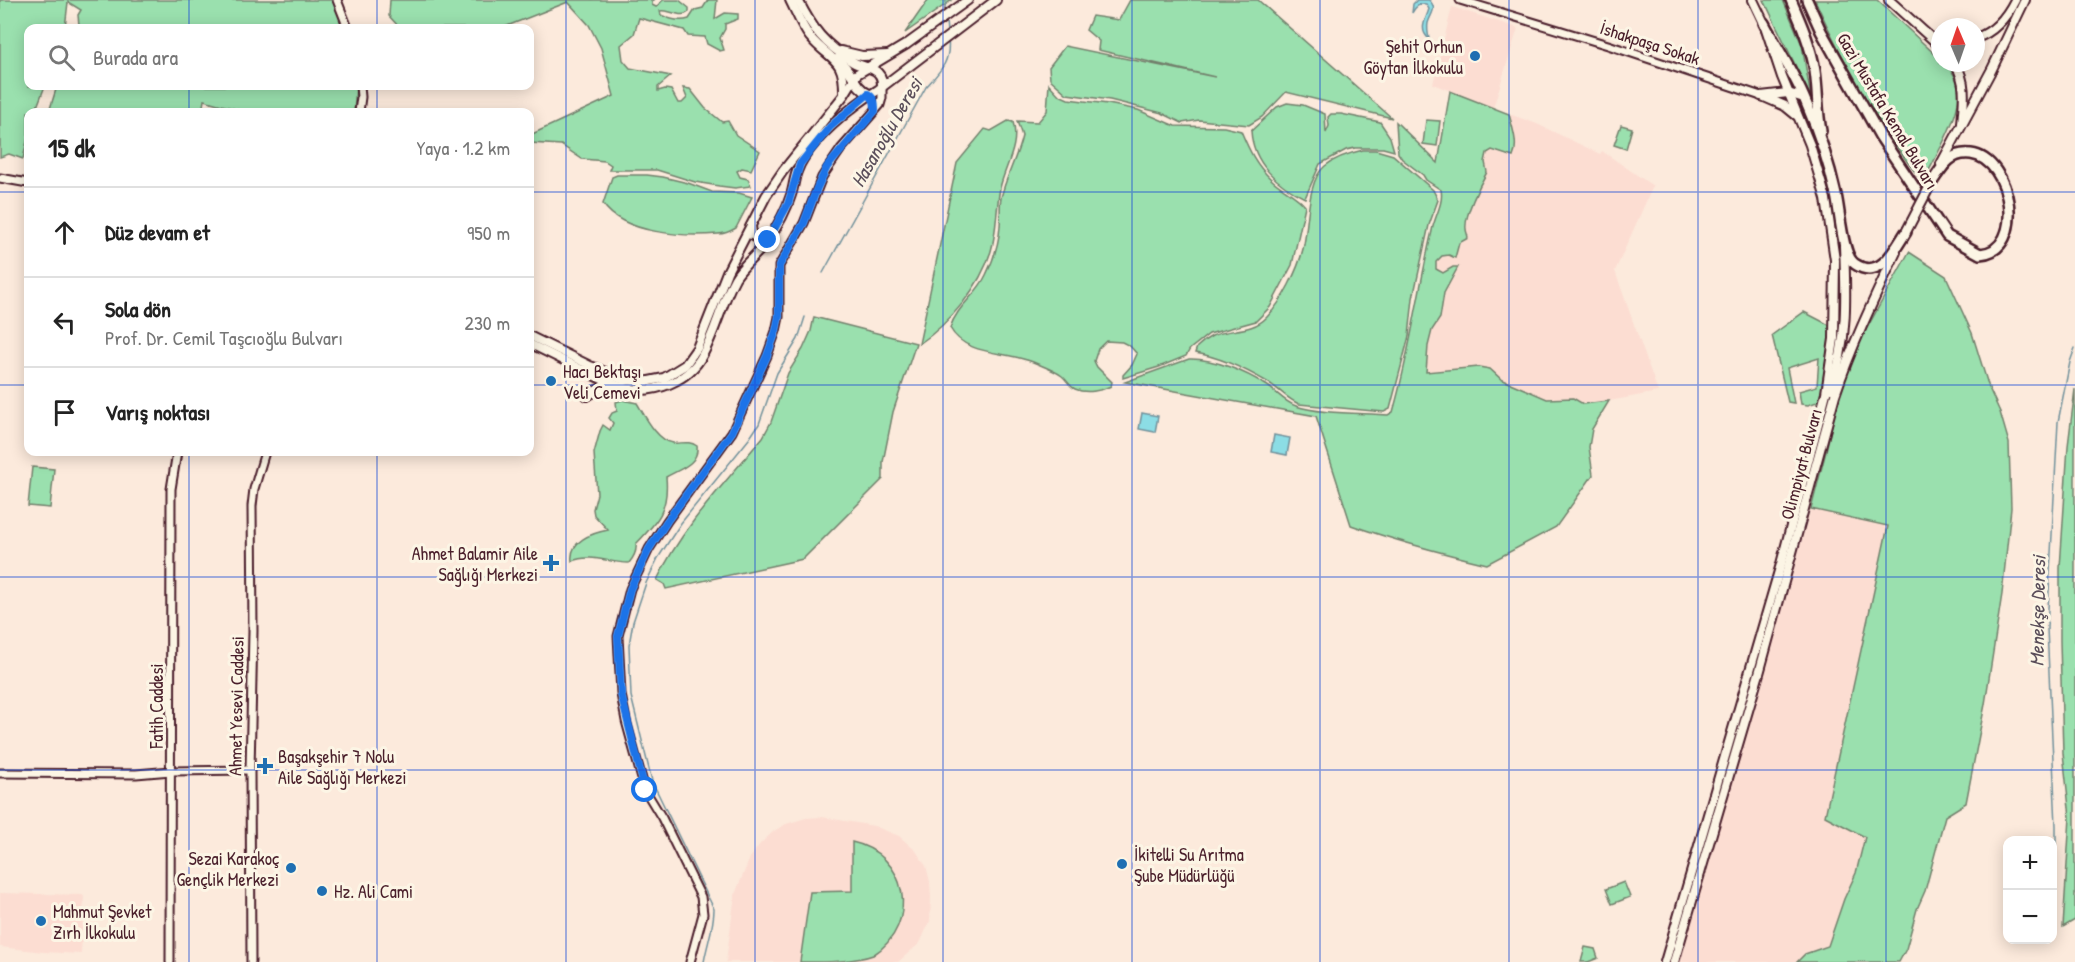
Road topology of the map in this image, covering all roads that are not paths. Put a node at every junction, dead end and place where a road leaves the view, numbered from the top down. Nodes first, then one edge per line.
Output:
1 (338, 0) edge
2 (790, 0) edge
3 (798, 0) edge
4 (968, 0) edge
5 (996, 0) edge
6 (1460, 0) edge
7 (1753, 0) edge
8 (1791, 0) edge
9 (1807, 0) edge
10 (1889, 0) edge
11 (2015, 0) edge
12 (2025, 0) edge
13 (1764, 23) junction
14 (347, 24) edge
15 (1924, 32) junction
16 (1985, 34) edge
17 (1931, 35) edge
18 (1931, 38) edge
19 (832, 51) junction
20 (889, 55) junction
21 (867, 69) junction
22 (1959, 72) edge
23 (1782, 77) junction
24 (855, 78) junction
25 (882, 86) junction
26 (360, 90) edge
27 (1788, 93) junction
28 (868, 94) junction
29 (844, 95) junction
30 (1761, 96) junction
31 (1804, 98) junction
32 (360, 108) edge
33 (875, 111) junction
34 (1798, 117) junction
35 (1961, 127) junction
36 (1825, 153) junction
37 (0, 178) edge
38 (24, 182) edge
39 (1932, 182) junction
40 (780, 219) junction
41 (752, 222) junction
42 (1906, 232) junction
43 (1844, 239) junction
44 (534, 338) edge
45 (534, 346) edge
46 (592, 370) junction
47 (626, 388) junction
48 (587, 396) dead end
49 (1824, 401) junction
50 (176, 456) edge
51 (264, 456) edge
52 (250, 770) junction
53 (171, 771) junction
54 (0, 773) edge
55 (170, 962) edge
56 (250, 962) edge
57 (690, 962) edge
58 (1665, 962) edge
59 (1674, 962) edge

1 - 14 main road
2 - 19 main road
3 - 19 main road
4 - 20 main road
5 - 25 main road
6 - 30 main road, İshakpaşa Sokak
7 - 13 main road, Olimpiyat Bulvarı
8 - 36 highway
9 - 39 highway, Gazi Mustafa Kemal Bulvarı
10 - 15 main road
11 - 16 main road
12 - 35 main road, Olimpiyat Bulvarı
13 - 23 main road, Olimpiyat Bulvarı
13 - 31 highway
15 - 17 main road
15 - 18 main road
19 - 20 main road
19 - 21 main road
19 - 24 main road
19 - 29 main road
20 - 21 main road
21 - 24 main road
21 - 25 main road
22 - 35 main road
23 - 27 main road, Olimpiyat Bulvarı
23 - 30 main road
24 - 28 main road
24 - 29 main road
25 - 28 main road
25 - 33 main road
26 - 32 main road
27 - 30 main road
27 - 31 main road
27 - 34 main road, Olimpiyat Bulvarı
28 - 33 main road
28 - 40 main road
29 - 41 main road
30 - 34 main road
31 - 36 highway
33 - 57 main road
34 - 49 main road, Olimpiyat Bulvarı
35 - 39 main road, Olimpiyat Bulvarı
36 - 43 highway
37 - 38 main road
39 - 42 main road, Olimpiyat Bulvarı, bridge
40 - 41 main road
40 - 47 main road
41 - 46 main road
42 - 43 highway
42 - 59 main road, Olimpiyat Bulvarı
43 - 49 main road
44 - 46 main road
45 - 46 main road
46 - 47 main road
47 - 48 main road
49 - 58 main road, Olimpiyat Bulvarı
50 - 53 main road, Fatih Caddesi
51 - 52 main road, Ahmet Yesevi Caddesi
52 - 53 main road
52 - 56 main road, Ahmet Yesevi Caddesi
53 - 54 main road
53 - 55 main road, Fatih Caddesi

